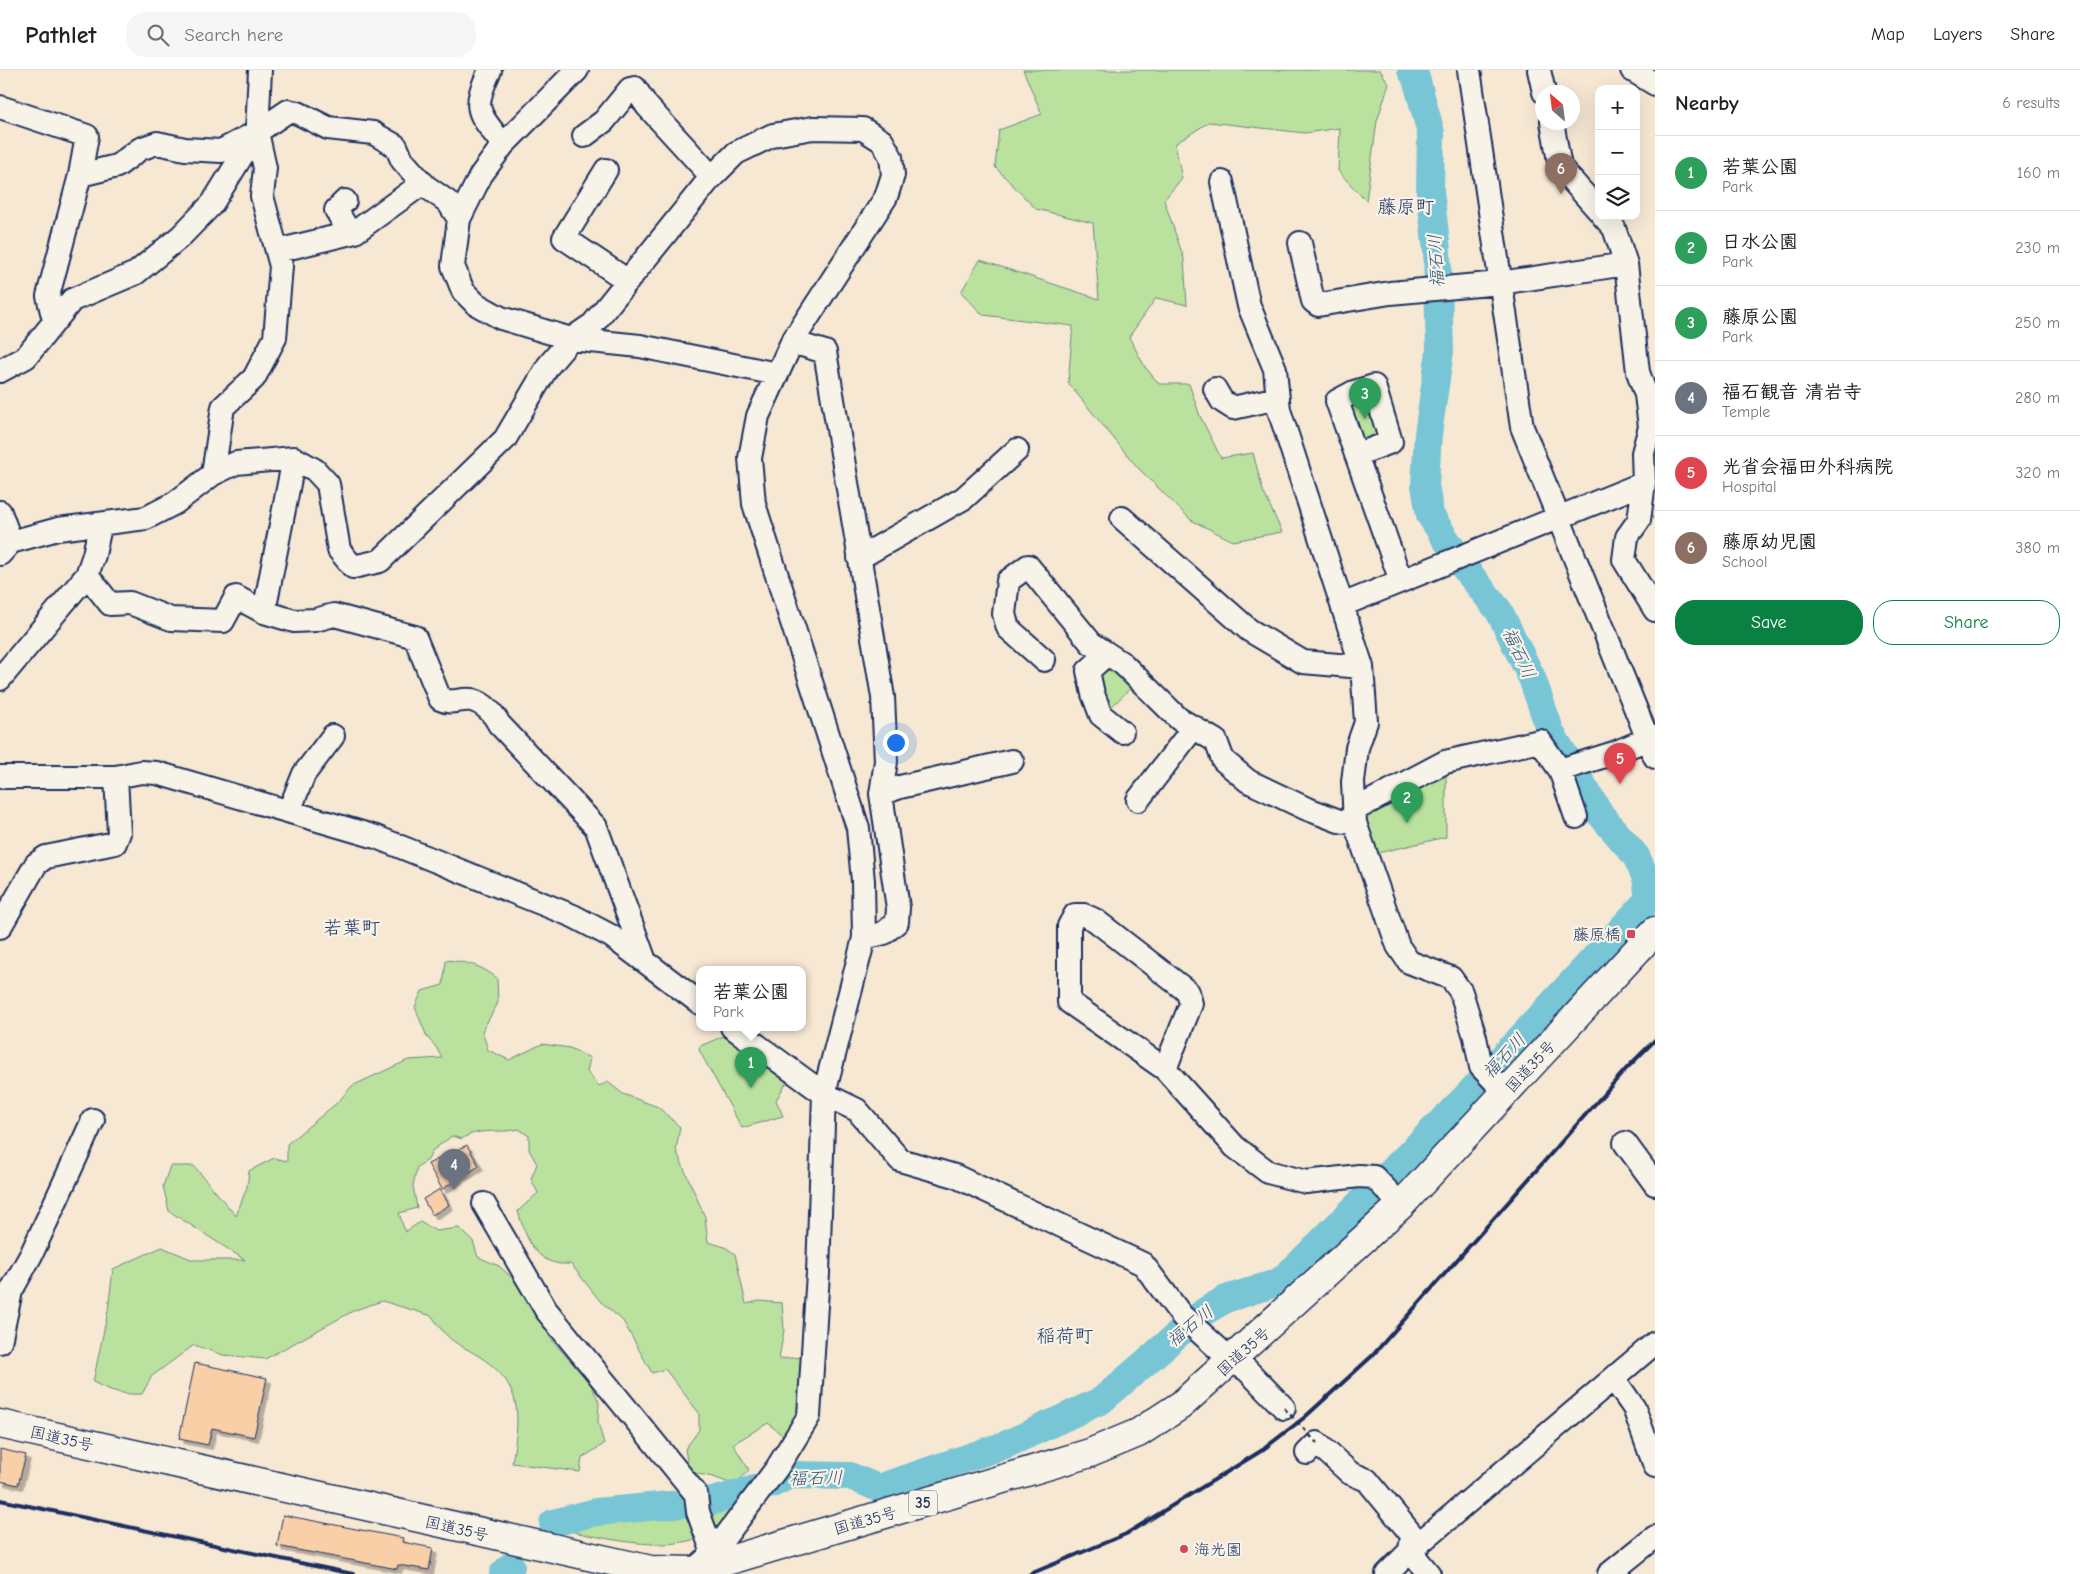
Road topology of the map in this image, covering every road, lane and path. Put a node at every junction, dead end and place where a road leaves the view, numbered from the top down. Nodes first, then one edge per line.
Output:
1 (260, 70) edge
2 (490, 70) edge
3 (577, 70) edge
4 (1470, 70) edge
5 (1539, 70) edge
6 (1632, 70) edge
7 (1655, 84) edge
8 (1542, 85) edge
9 (0, 107) edge
10 (1553, 130) edge
11 (257, 132) junction
12 (584, 136) dead end
13 (503, 145) junction
14 (606, 170) dead end
15 (80, 175) junction
16 (712, 177) junction
17 (1222, 182) dead end
18 (423, 183) junction
19 (345, 202) dead end
20 (1595, 206) edge
21 (459, 219) junction
22 (1607, 220) edge
23 (350, 233) junction
24 (1300, 243) dead end
25 (277, 251) junction
26 (1626, 264) junction
27 (628, 281) junction
28 (1500, 283) junction
29 (54, 320) junction
30 (571, 339) junction
31 (792, 342) junction
32 (0, 371) edge
33 (777, 374) junction
34 (1215, 389) dead end
35 (1278, 398) junction
36 (1651, 398) edge
37 (1017, 450) dead end
38 (1356, 454) dead end
39 (294, 458) junction
40 (213, 474) junction
41 (1644, 483) junction
42 (0, 512) edge
43 (1122, 518) dead end
44 (1559, 518) junction
45 (100, 526) junction
46 (6, 548) edge
47 (859, 558) junction
48 (86, 575) junction
49 (1401, 581) junction
50 (1342, 605) junction
51 (1655, 610) edge
52 (264, 612) junction
53 (1107, 654) junction
54 (1044, 660) dead end
55 (1362, 666) junction
56 (0, 679) edge
57 (1194, 728) junction
58 (1122, 732) dead end
59 (333, 736) dead end
60 (1653, 744) edge
61 (1012, 761) dead end
62 (1566, 768) junction
63 (0, 777) edge
64 (116, 777) junction
65 (881, 794) junction
66 (1138, 800) dead end
67 (290, 811) junction
68 (1355, 816) junction
69 (1576, 817) dead end
70 (0, 927) edge
71 (1655, 931) edge
72 (864, 938) junction
73 (646, 961) junction
74 (696, 1000) edge
75 (737, 1031) edge
76 (1165, 1069) junction
77 (1492, 1079) junction
78 (824, 1094) junction
79 (93, 1120) dead end
80 (1625, 1143) dead end
81 (1655, 1184) edge
82 (1387, 1191) junction
83 (484, 1204) dead end
84 (5, 1289) edge
85 (0, 1342) edge
86 (1655, 1343) edge
87 (1225, 1355) junction
88 (1614, 1379) junction
89 (1284, 1408) joint
90 (0, 1424) edge
91 (1312, 1448) joint
92 (1655, 1466) edge
93 (1655, 1537) edge
94 (1410, 1551) junction
95 (713, 1553) junction
96 (1620, 1571) edge
97 (693, 1572) edge
98 (1387, 1574) edge
99 (1429, 1574) edge

1 - 11 street
2 - 13 street
3 - 13 street
4 - 28 street
5 - 8 street
6 - 7 street
9 - 15 street
10 - 20 street
11 - 15 street
11 - 18 street
11 - 25 street
11 - 29 street
12 - 16 street
13 - 21 street
14 - 27 street
15 - 29 street
16 - 27 street
16 - 31 street
17 - 35 street
18 - 21 street
18 - 23 street
19 - 23 street
21 - 30 street
22 - 26 street
23 - 25 street
24 - 28 street
25 - 40 street
26 - 28 street
26 - 36 street
27 - 30 street
28 - 44 street
29 - 32 street
30 - 33 street
30 - 39 street
31 - 33 street
31 - 47 street
33 - 72 street
34 - 35 street
35 - 50 street
36 - 41 street
37 - 47 street
38 - 49 street
39 - 40 street
39 - 52 street
40 - 45 street
41 - 44 street
41 - 51 street
42 - 46 street
43 - 55 street
44 - 49 street
44 - 60 street
45 - 46 street
45 - 48 street
47 - 65 street
48 - 52 street
48 - 56 street
49 - 50 street
50 - 55 street
52 - 73 street
53 - 54 street
53 - 57 street
53 - 58 street
55 - 68 street
57 - 66 street
57 - 68 street
59 - 67 street
60 - 62 street
61 - 65 street
62 - 68 street
62 - 69 street
63 - 64 street
64 - 67 street
64 - 70 street
65 - 72 street
67 - 73 street
68 - 77 street
71 - 77 highway, 国道35号 / 35
72 - 78 street
73 - 74 street
75 - 78 street
76 - 76 street
76 - 82 street
77 - 82 highway, 国道35号 / 35
78 - 87 street
78 - 95 street
79 - 84 street
80 - 81 street
82 - 87 highway, 国道35号 / 35
83 - 95 street
84 - 85 street
86 - 88 street
87 - 89 street
87 - 97 highway, 国道35号 / 35
88 - 92 street
88 - 94 street
89 - 91 path, bridge
90 - 97 highway, 国道35号 / 35
91 - 94 street
93 - 96 street
94 - 98 street
94 - 99 street
95 - 97 street

